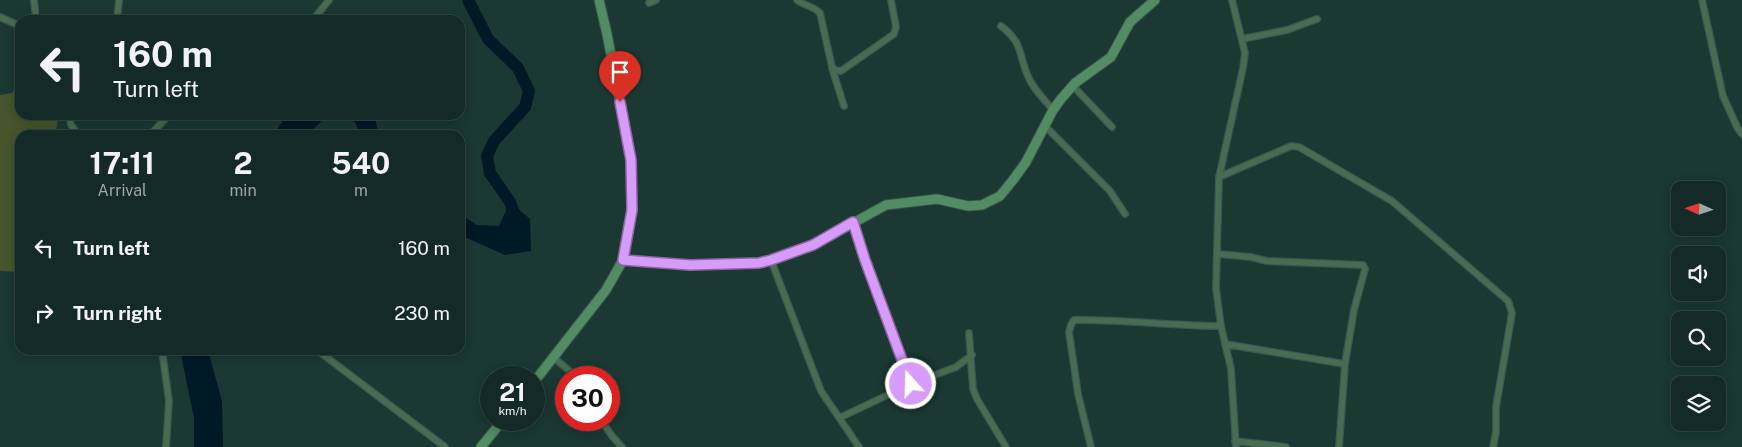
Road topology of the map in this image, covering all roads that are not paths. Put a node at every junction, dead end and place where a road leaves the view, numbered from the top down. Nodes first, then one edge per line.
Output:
1 (34, 0) edge
2 (119, 0) edge
3 (329, 0) edge
4 (599, 0) edge
5 (656, 0) edge
6 (797, 0) edge
7 (890, 0) edge
8 (1155, 0) edge
9 (1232, 0) edge
10 (1702, 0) edge
11 (649, 3) dead end
12 (36, 15) edge
13 (118, 15) edge
14 (317, 15) edge
15 (0, 18) edge
16 (1317, 19) dead end
17 (15, 24) edge
18 (1002, 26) dead end
19 (1242, 39) junction
20 (832, 68) junction
21 (1073, 86) junction
22 (844, 106) dead end
23 (1053, 110) junction
24 (164, 120) edge
25 (1044, 126) junction
26 (1112, 127) dead end
27 (155, 130) edge
28 (1742, 134) edge
29 (1219, 177) junction
30 (1125, 214) dead end
31 (853, 222) junction
32 (1218, 254) junction
33 (623, 260) junction
34 (771, 260) junction
35 (1221, 326) junction
36 (969, 333) dead end
37 (1225, 344) junction
38 (163, 355) edge
39 (325, 355) edge
40 (972, 355) junction
41 (553, 356) junction
42 (1345, 364) junction
43 (564, 366) edge
44 (545, 367) edge
45 (911, 384) junction
46 (839, 418) junction
47 (494, 431) edge
48 (609, 431) edge
49 (1236, 444) edge
50 (166, 447) edge
51 (445, 447) edge
52 (481, 447) edge
53 (622, 447) edge
54 (859, 447) edge
55 (1006, 447) edge
56 (1091, 447) edge
57 (1286, 447) edge
58 (1338, 447) edge
59 (1493, 447) edge

1 - 12 street
2 - 13 street
3 - 14 street
4 - 33 street
5 - 11 street
6 - 20 street
7 - 20 street
8 - 21 street
9 - 19 street
10 - 28 street
15 - 17 street
16 - 19 street
18 - 23 street
19 - 29 street
20 - 22 street
21 - 23 street
21 - 26 street
23 - 25 street
24 - 27 street
25 - 30 street
25 - 31 street
29 - 32 street
29 - 59 street
31 - 34 street
31 - 45 street
32 - 35 street
32 - 42 street
33 - 34 street
33 - 41 street
34 - 46 street
35 - 37 street
35 - 56 street
36 - 40 street
37 - 42 street
37 - 49 street
38 - 50 street
39 - 51 street
40 - 45 street
40 - 55 street
41 - 43 street
41 - 44 street
42 - 58 street
45 - 46 street
46 - 54 street
47 - 52 street
48 - 53 street
49 - 57 street

